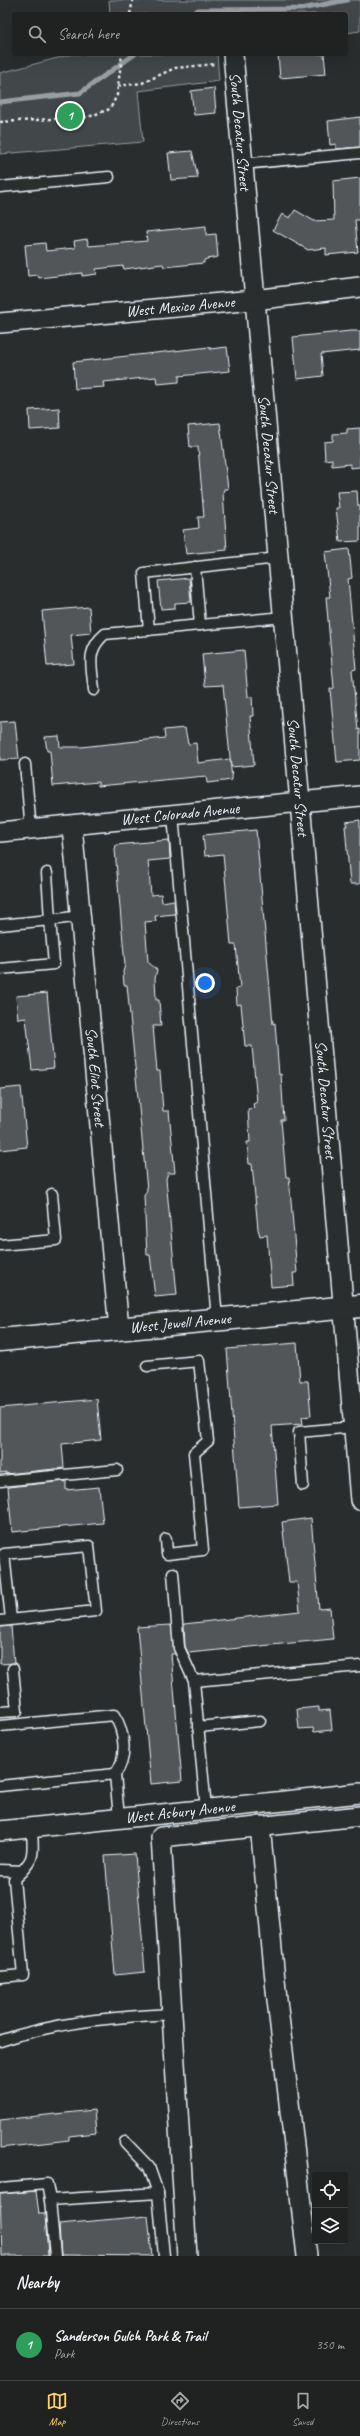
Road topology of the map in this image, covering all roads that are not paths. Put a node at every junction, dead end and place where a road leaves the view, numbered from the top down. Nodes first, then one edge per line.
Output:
1 (233, 58) edge
2 (360, 153) edge
3 (242, 164) junction
4 (109, 177) dead end
5 (0, 187) edge
6 (360, 287) edge
7 (254, 300) junction
8 (0, 323) edge
9 (278, 558) junction
10 (194, 567) junction
11 (284, 617) junction
12 (200, 625) junction
13 (149, 630) junction
14 (94, 690) dead end
15 (25, 764) dead end
16 (360, 796) edge
17 (300, 802) junction
18 (173, 815) junction
19 (72, 826) junction
20 (31, 830) junction
21 (0, 832) edge
22 (47, 873) dead end
23 (81, 916) junction
24 (50, 920) junction
25 (0, 926) edge
26 (0, 969) edge
27 (52, 1194) dead end
28 (5, 1245) edge
29 (352, 1307) edge
30 (217, 1319) junction
31 (119, 1329) junction
32 (0, 1340) edge
33 (147, 1366) dead end
34 (354, 1427) junction
35 (117, 1470) dead end
36 (359, 1480) edge
37 (0, 1481) edge
38 (303, 1484) dead end
39 (360, 1500) edge
40 (166, 1539) dead end
41 (173, 1573) dead end
42 (11, 1620) junction
43 (0, 1621) edge
44 (360, 1666) edge
45 (13, 1669) dead end
46 (194, 1681) junction
47 (0, 1712) edge
48 (260, 1721) dead end
49 (0, 1726) edge
50 (198, 1728) junction
51 (115, 1774) junction
52 (0, 1786) edge
53 (360, 1793) edge
54 (206, 1809) junction
55 (360, 1816) edge
56 (119, 1818) junction
57 (260, 1826) junction
58 (32, 1828) junction
59 (0, 1831) edge
60 (0, 1870) edge
61 (22, 1871) junction
62 (0, 1977) edge
63 (172, 2014) junction
64 (0, 2041) edge
65 (125, 2142) dead end
66 (0, 2188) edge
67 (158, 2193) junction
68 (50, 2200) junction
69 (55, 2256) edge
70 (164, 2256) edge
71 (187, 2256) edge
72 (307, 2256) edge

1 - 3 street, South Decatur Street
2 - 3 lane
3 - 7 street, South Decatur Street
4 - 5 lane
6 - 7 street, West Mexico Avenue
7 - 8 street, West Mexico Avenue
7 - 9 street, South Decatur Street
9 - 10 lane
9 - 11 street, South Decatur Street
10 - 12 lane
10 - 13 lane
11 - 12 lane
11 - 17 street, South Decatur Street
12 - 13 lane
13 - 14 lane
15 - 20 lane
16 - 17 street, West Colorado Avenue
17 - 18 street, West Colorado Avenue
17 - 29 street, South Decatur Street
18 - 19 street, West Colorado Avenue
18 - 30 lane
19 - 20 street, West Colorado Avenue
19 - 23 street, South Eliot Street
20 - 21 street, West Colorado Avenue
22 - 24 lane
23 - 24 lane
23 - 31 street, South Eliot Street
24 - 25 lane
24 - 26 lane
27 - 28 lane
29 - 30 street, West Jewell Avenue
29 - 34 street, South Decatur Street
30 - 31 street, West Jewell Avenue
31 - 32 street, West Jewell Avenue
33 - 40 lane
34 - 36 street, South Decatur Street
34 - 38 lane
35 - 37 lane
36 - 39 street, South Decatur Street
41 - 46 lane
42 - 42 lane
42 - 43 lane
44 - 46 lane
45 - 47 lane
46 - 50 lane
48 - 50 lane
49 - 51 lane
50 - 54 lane
51 - 52 lane
51 - 56 lane
53 - 54 street, West Asbury Avenue
54 - 56 street, West Asbury Avenue
55 - 57 street
56 - 58 street, West Asbury Avenue
57 - 63 street
57 - 72 street
58 - 59 street, West Asbury Avenue
58 - 61 lane
60 - 61 lane
61 - 62 lane
63 - 64 lane
63 - 71 street
65 - 67 lane
66 - 68 lane
67 - 68 lane
67 - 70 lane
68 - 69 lane

